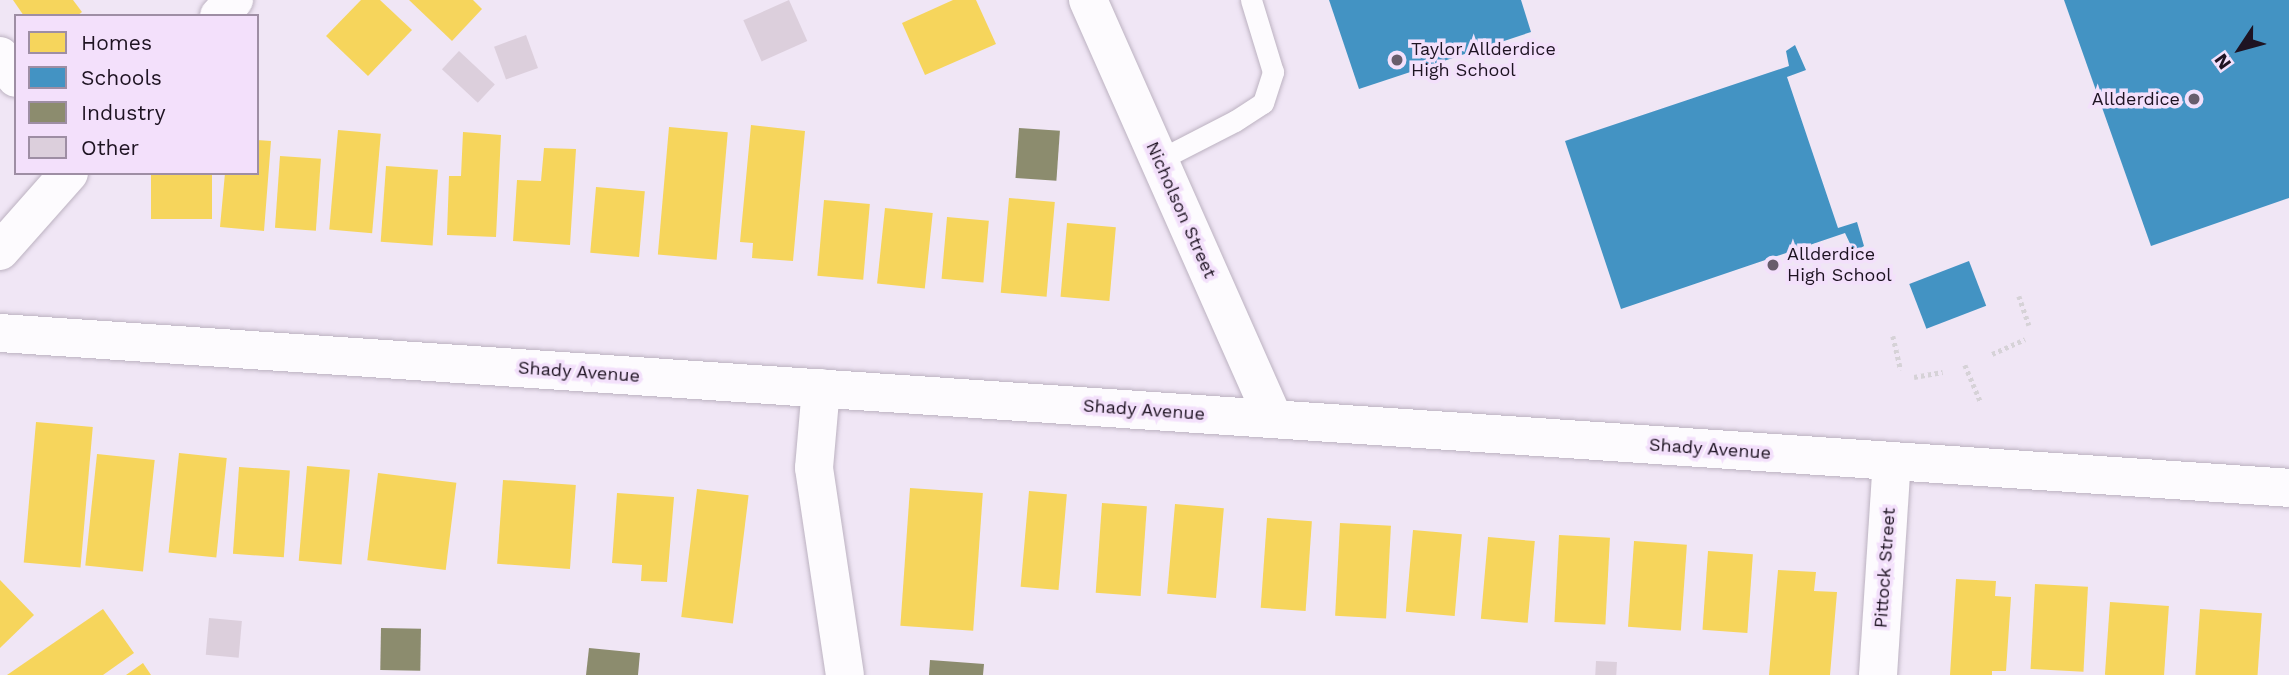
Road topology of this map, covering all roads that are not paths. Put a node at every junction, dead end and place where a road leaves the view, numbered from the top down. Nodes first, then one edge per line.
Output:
1 (234, 0) edge
2 (1088, 0) edge
3 (1251, 0) edge
4 (221, 14) edge
5 (0, 56) edge
6 (14, 75) edge
7 (1159, 160) junction
8 (67, 175) edge
9 (0, 251) edge
10 (0, 333) edge
11 (821, 388) junction
12 (1274, 419) junction
13 (1892, 461) junction
14 (2289, 488) edge
15 (845, 675) edge
16 (1878, 675) edge

1 - 4 main road
2 - 7 main road, Nicholson Street
3 - 7 lane
5 - 6 main road
7 - 12 main road, Nicholson Street
8 - 9 main road
10 - 11 main road, Shady Avenue
11 - 12 main road, Shady Avenue
11 - 15 main road
12 - 13 main road, Shady Avenue
13 - 14 main road, Shady Avenue
13 - 16 main road, Pittock Street

